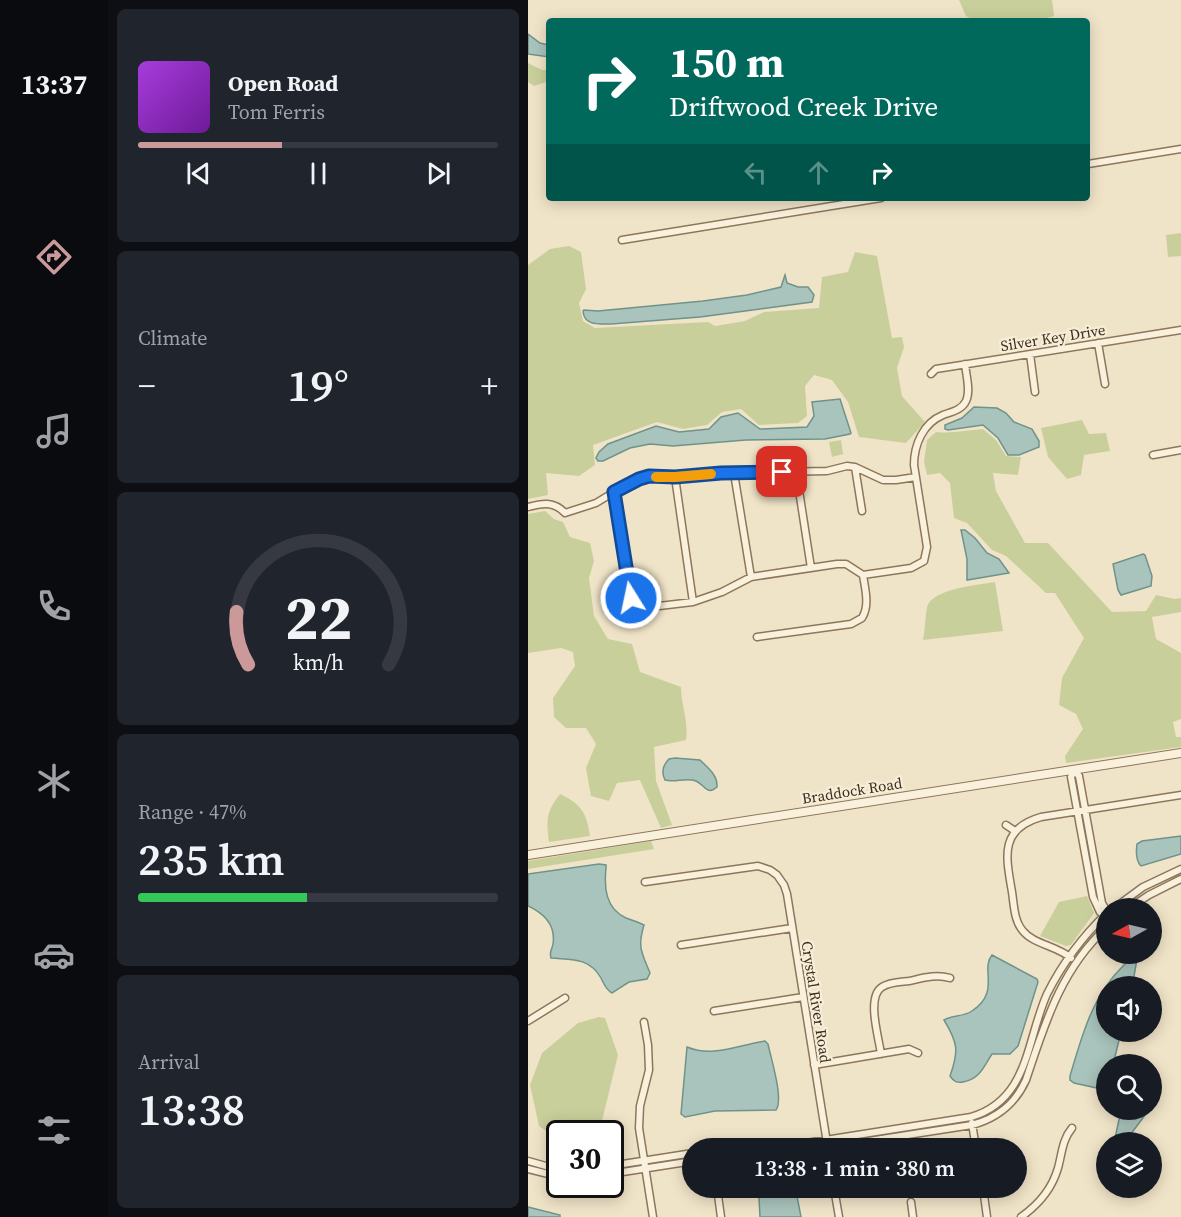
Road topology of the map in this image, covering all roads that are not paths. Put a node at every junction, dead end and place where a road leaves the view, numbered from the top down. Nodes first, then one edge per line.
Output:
1 (1181, 149) edge
2 (1090, 164) edge
3 (862, 201) edge
4 (622, 240) dead end
5 (1181, 330) edge
6 (1098, 343) junction
7 (1030, 354) junction
8 (964, 364) junction
9 (931, 374) dead end
10 (1105, 384) dead end
11 (1035, 392) dead end
12 (1181, 450) edge
13 (1153, 454) dead end
14 (855, 467) junction
15 (796, 471) junction
16 (734, 473) junction
17 (675, 477) junction
18 (916, 477) junction
19 (614, 492) junction
20 (528, 507) edge
21 (862, 511) dead end
22 (811, 568) junction
23 (863, 575) junction
24 (751, 577) junction
25 (693, 602) junction
26 (758, 638) dead end
27 (1181, 753) edge
28 (1074, 770) junction
29 (1181, 795) edge
30 (1081, 811) junction
31 (1006, 825) dead end
32 (1015, 831) junction
33 (528, 855) edge
34 (1181, 869) edge
35 (1181, 879) edge
36 (645, 882) dead end
37 (1128, 898) edge
38 (1144, 898) edge
39 (1096, 903) edge
40 (1096, 926) edge
41 (792, 928) junction
42 (1096, 939) edge
43 (681, 945) dead end
44 (1070, 956) junction
45 (1076, 961) junction
46 (950, 978) dead end
47 (803, 997) junction
48 (565, 998) dead end
49 (714, 1011) dead end
50 (528, 1022) edge
51 (644, 1022) dead end
52 (918, 1053) dead end
53 (882, 1054) junction
54 (814, 1065) junction
55 (971, 1117) junction
56 (972, 1125) junction
57 (1072, 1128) dead end
58 (826, 1138) edge
59 (833, 1138) edge
60 (891, 1138) edge
61 (974, 1138) edge
62 (682, 1156) edge
63 (528, 1161) edge
64 (682, 1162) edge
65 (644, 1165) junction
66 (546, 1166) edge
67 (624, 1166) edge
68 (528, 1169) edge
69 (624, 1170) edge
70 (546, 1174) edge
71 (718, 1198) edge
72 (836, 1198) edge
73 (984, 1198) edge
74 (911, 1202) dead end
75 (653, 1217) edge
76 (721, 1217) edge
77 (839, 1217) edge
78 (913, 1217) edge
79 (987, 1217) edge
80 (1021, 1217) edge

1 - 2 street
3 - 4 street
5 - 6 street, Silver Key Drive
6 - 7 street, Silver Key Drive
6 - 10 street
7 - 8 street, Silver Key Drive
7 - 11 street
8 - 9 street, Silver Key Drive
8 - 18 street
12 - 13 street
14 - 15 street
14 - 18 street
14 - 21 street
15 - 16 street
15 - 22 street
16 - 17 street
16 - 24 street
17 - 19 street
17 - 25 street
18 - 23 street
19 - 20 street
19 - 25 street
22 - 23 street
22 - 24 street
23 - 26 street
24 - 25 street
27 - 28 street, Braddock Road
28 - 30 street
28 - 33 street, Braddock Road
29 - 30 street
30 - 32 street
30 - 39 street
31 - 32 street
32 - 44 street
34 - 37 street
35 - 38 street
36 - 41 street, Crystal River Road
40 - 44 street
41 - 43 street
41 - 47 street, Crystal River Road
42 - 45 street
44 - 45 street
44 - 55 street
45 - 56 street
46 - 53 street
47 - 49 street
47 - 54 street, Crystal River Road
48 - 50 street
51 - 65 street
52 - 53 street
53 - 54 street
54 - 58 street, Crystal River Road
55 - 56 street
55 - 59 street
56 - 60 street
56 - 61 street
57 - 80 street
62 - 65 street
63 - 66 street
64 - 65 street
65 - 67 street
65 - 69 street
65 - 75 street
68 - 70 street
71 - 76 street
72 - 77 street
73 - 79 street
74 - 78 street

